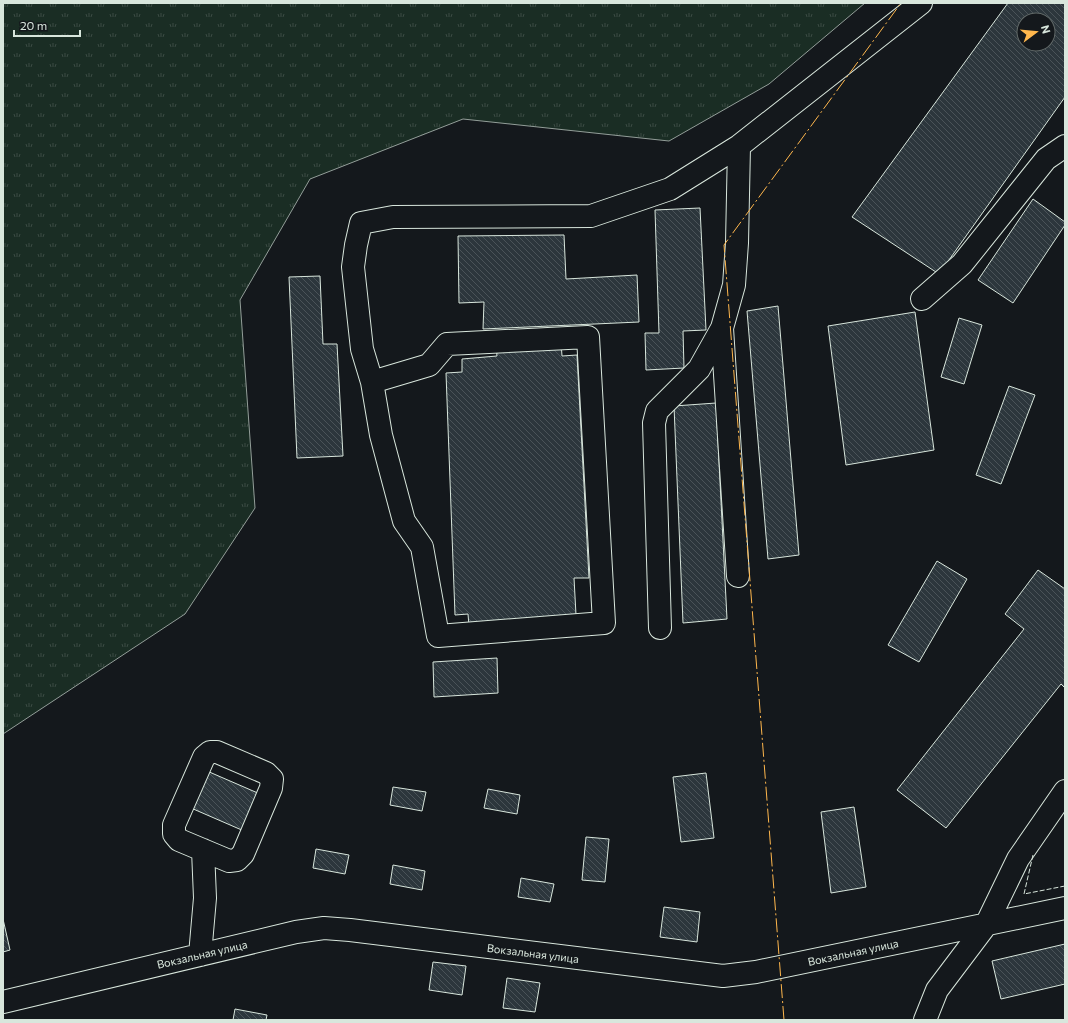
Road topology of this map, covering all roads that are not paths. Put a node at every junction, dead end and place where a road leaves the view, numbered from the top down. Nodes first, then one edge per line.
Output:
1 (921, 3) edge
2 (739, 146) junction
3 (1065, 146) edge
4 (922, 299) dead end
5 (722, 328) junction
6 (372, 382) junction
7 (738, 576) dead end
8 (660, 628) dead end
9 (1065, 791) edge
10 (203, 850) junction
11 (1065, 908) edge
12 (986, 925) junction
13 (200, 955) junction
14 (3, 1002) edge
15 (925, 1020) edge

1 - 2 street
2 - 5 street
2 - 6 street
3 - 4 street
5 - 7 street
5 - 8 street
6 - 6 street
9 - 12 street
10 - 10 street
10 - 13 street
11 - 12 street, Вокзальная улица
12 - 13 street, Вокзальная улица
12 - 15 street
13 - 14 street, Вокзальная улица

